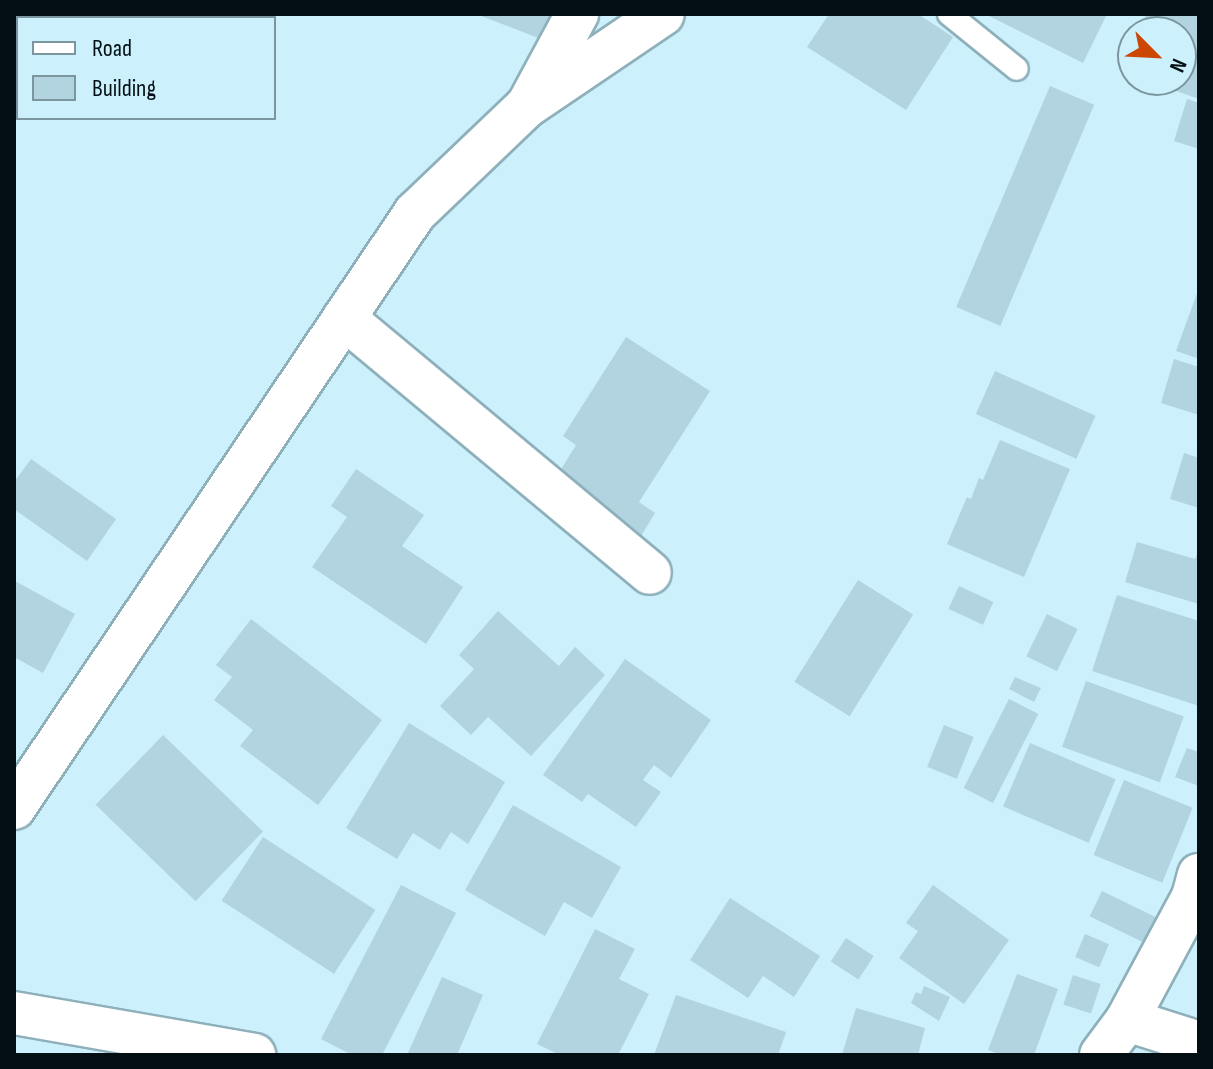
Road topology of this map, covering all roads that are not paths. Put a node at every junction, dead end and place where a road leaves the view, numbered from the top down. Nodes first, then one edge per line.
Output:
1 (577, 14) edge
2 (663, 14) edge
3 (949, 14) edge
4 (1017, 69) dead end
5 (527, 106) junction
6 (344, 318) junction
7 (650, 573) dead end
8 (14, 808) edge
9 (1199, 875) edge
10 (14, 1013) edge
11 (1127, 1020) junction
12 (1199, 1043) edge
13 (254, 1055) edge
14 (1101, 1055) edge

1 - 5 street
2 - 5 street
3 - 4 lane
5 - 6 street
6 - 7 street
6 - 8 street
9 - 11 street
10 - 13 street
11 - 12 street
11 - 14 street

